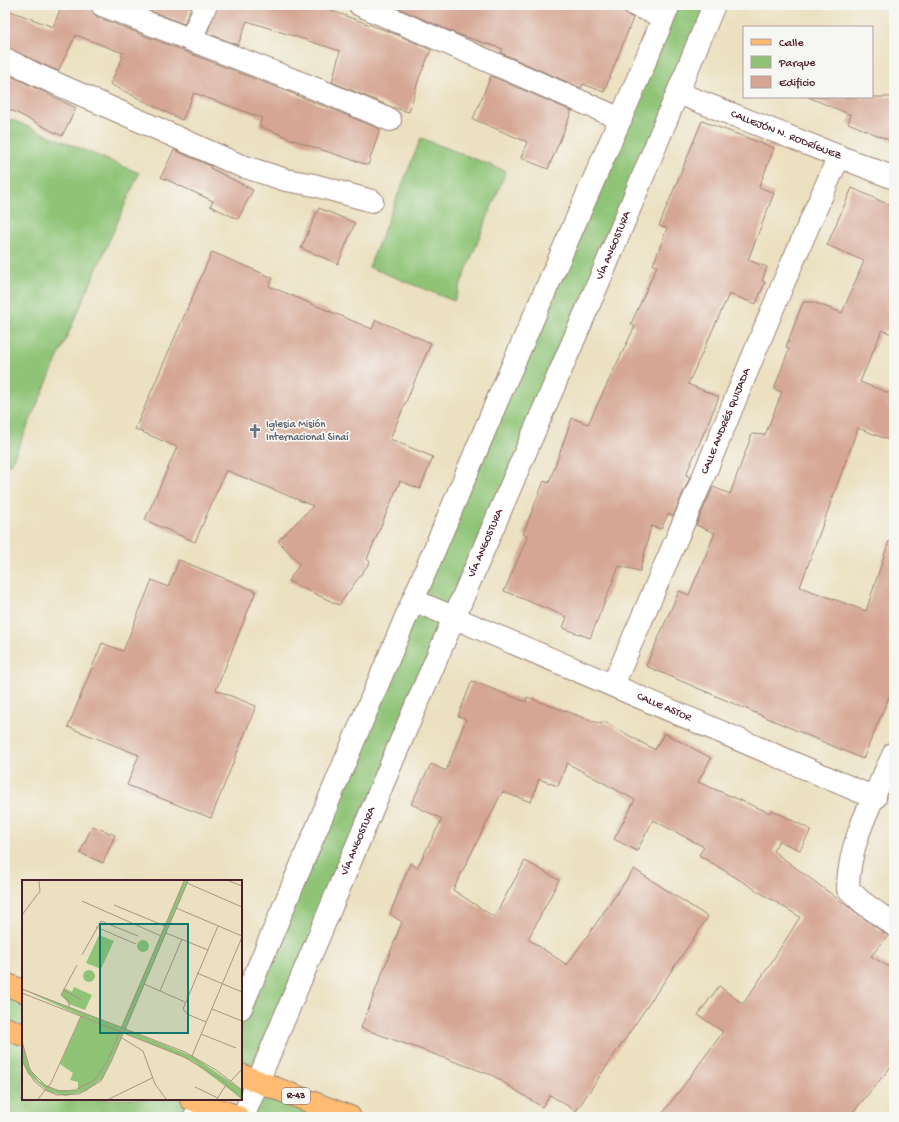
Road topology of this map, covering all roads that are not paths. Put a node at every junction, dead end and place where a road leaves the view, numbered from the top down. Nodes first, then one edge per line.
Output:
1 (102, 5) edge
2 (206, 5) edge
3 (360, 5) edge
4 (635, 5) edge
5 (714, 5) edge
6 (666, 11) edge
7 (395, 12) edge
8 (191, 39) junction
9 (5, 59) edge
10 (678, 93) junction
11 (621, 119) junction
12 (390, 120) dead end
13 (838, 156) junction
14 (894, 178) edge
15 (372, 201) dead end
16 (413, 600) junction
17 (453, 617) junction
18 (613, 685) junction
19 (894, 753) edge
20 (874, 798) junction
21 (894, 925) edge
22 (5, 984) edge
23 (22, 991) edge
24 (242, 1006) edge
25 (5, 1028) edge
26 (22, 1035) edge
27 (250, 1078) edge
28 (197, 1104) edge
29 (238, 1117) edge
30 (243, 1117) edge
31 (350, 1117) edge

1 - 8 street
2 - 8 street
3 - 7 street
4 - 6 street
5 - 10 street, VÍA ANGOSTURA
6 - 11 street
7 - 11 street
8 - 12 street
9 - 15 street
10 - 13 street, CALLEJÓN N. RODRÍGUEZ
10 - 17 street, VÍA ANGOSTURA
11 - 16 street
13 - 14 street, CALLEJÓN N. RODRÍGUEZ
13 - 18 street, CALLE ANDRÉS QUIJADA
16 - 17 street, CALLE ASTOR
16 - 24 street
17 - 18 street, CALLE ASTOR
17 - 27 street, VÍA ANGOSTURA
18 - 20 street, CALLE ASTOR
19 - 20 street
20 - 21 street
22 - 23 main road
25 - 26 main road
27 - 30 street, VÍA ANGOSTURA
27 - 31 main road, R-43
28 - 29 main road

